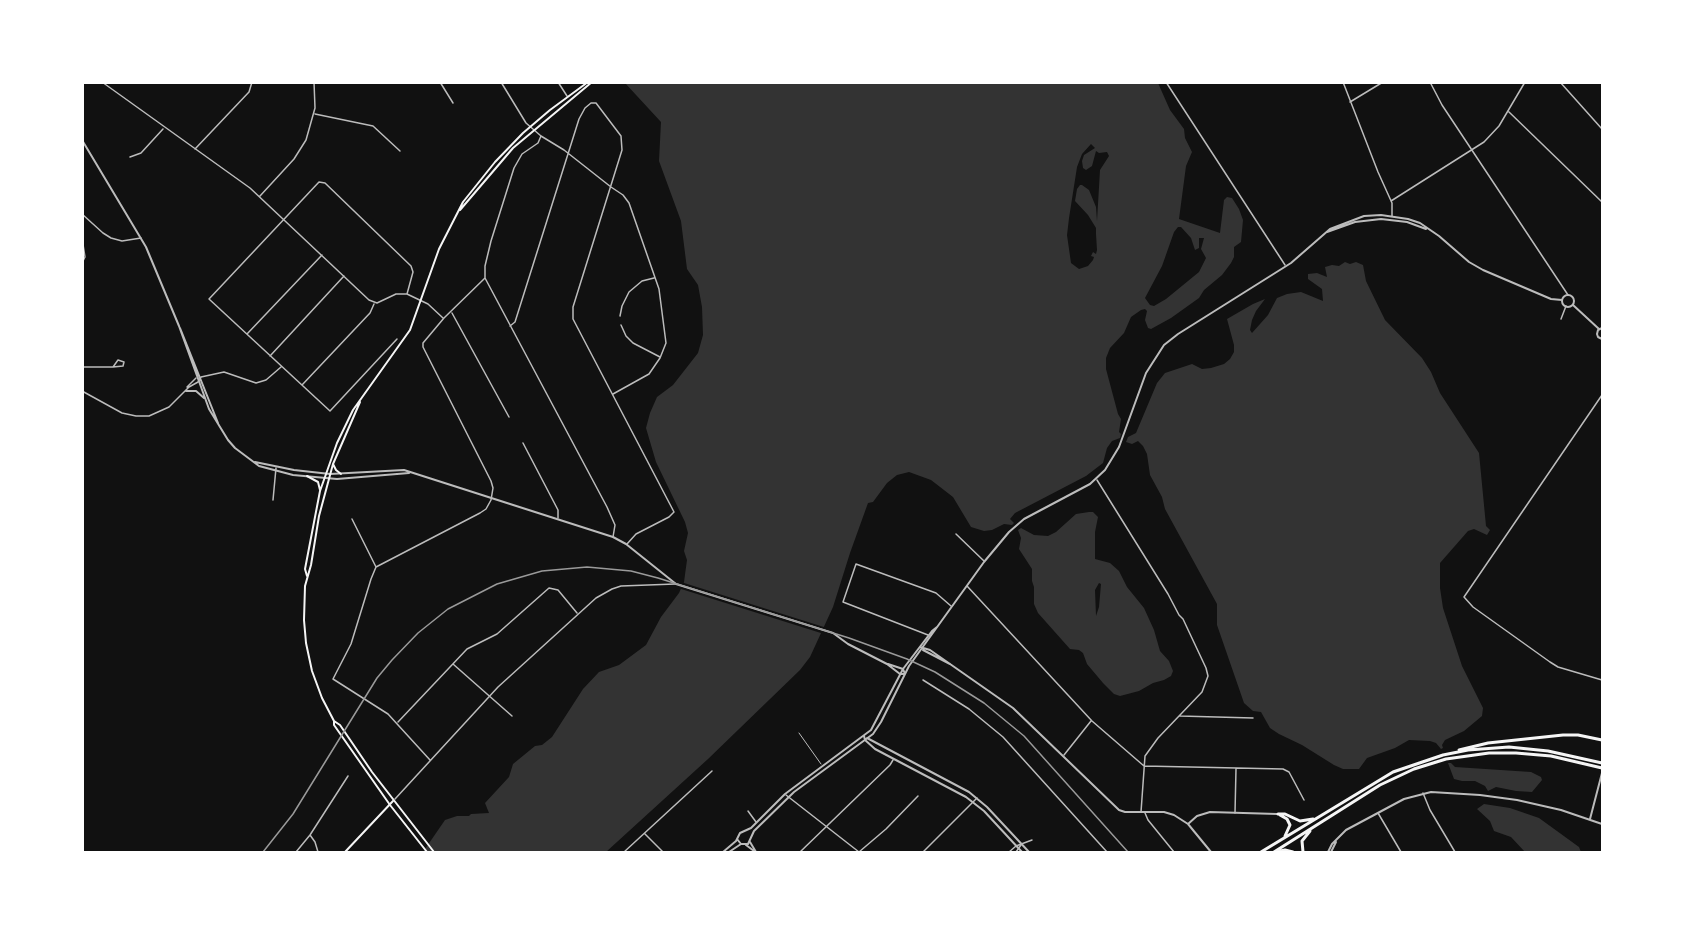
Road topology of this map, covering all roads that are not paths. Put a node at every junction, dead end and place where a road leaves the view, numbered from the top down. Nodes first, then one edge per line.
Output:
1 (102, 82) edge
2 (252, 82) edge
3 (314, 82) edge
4 (440, 82) edge
5 (501, 82) edge
6 (558, 82) edge
7 (590, 82) edge
8 (1166, 82) edge
9 (1343, 82) edge
10 (1383, 82) edge
11 (1430, 82) edge
12 (1525, 82) edge
13 (1560, 82) edge
14 (567, 97) junction
15 (1350, 102) junction
16 (453, 103) dead end
17 (1508, 112) junction
18 (314, 114) junction
19 (164, 128) junction
20 (532, 128) junction
21 (1602, 129) edge
22 (541, 136) junction
23 (82, 140) edge
24 (195, 150) junction
25 (1473, 150) junction
26 (400, 151) dead end
27 (569, 153) junction
28 (130, 156) dead end
29 (514, 169) junction
30 (518, 170) dead end
31 (611, 187) junction
32 (259, 196) junction
33 (1391, 201) junction
34 (1602, 202) edge
35 (82, 214) edge
36 (1392, 218) junction
37 (283, 219) junction
38 (141, 237) junction
39 (82, 238) edge
40 (322, 255) junction
41 (82, 263) edge
42 (1286, 266) junction
43 (344, 276) junction
44 (485, 278) junction
45 (656, 278) junction
46 (407, 294) junction
47 (1568, 295) junction
48 (422, 300) junction
49 (1562, 300) junction
50 (374, 303) junction
51 (1573, 304) junction
52 (1566, 306) junction
53 (451, 312) junction
54 (620, 316) dead end
55 (444, 318) junction
56 (1561, 320) dead end
57 (621, 325) dead end
58 (178, 326) junction
59 (510, 326) junction
60 (1601, 328) edge
61 (246, 335) junction
62 (397, 339) dead end
63 (1602, 339) edge
64 (270, 357) junction
65 (660, 358) junction
66 (82, 367) edge
67 (113, 367) dead end
68 (281, 367) junction
69 (196, 377) junction
70 (201, 377) junction
71 (198, 382) junction
72 (301, 386) junction
73 (186, 391) junction
74 (82, 392) edge
75 (613, 395) junction
76 (1602, 395) edge
77 (205, 400) junction
78 (360, 401) junction
79 (508, 417) dead end
80 (218, 424) junction
81 (522, 443) dead end
82 (333, 464) junction
83 (275, 470) junction
84 (411, 472) junction
85 (325, 473) junction
86 (330, 474) junction
87 (341, 474) junction
88 (307, 476) junction
89 (324, 478) junction
90 (328, 478) junction
91 (1096, 479) junction
92 (320, 491) junction
93 (492, 497) junction
94 (273, 500) dead end
95 (352, 519) dead end
96 (558, 519) junction
97 (956, 534) dead end
98 (613, 537) junction
99 (626, 544) junction
100 (984, 562) junction
101 (376, 567) junction
102 (665, 575) junction
103 (307, 576) junction
104 (664, 584) junction
105 (676, 584) junction
106 (967, 585) junction
107 (952, 606) junction
108 (578, 614) junction
109 (937, 627) junction
110 (929, 635) junction
111 (922, 648) junction
112 (453, 663) junction
113 (887, 664) junction
114 (903, 669) junction
115 (900, 674) junction
116 (905, 674) junction
117 (1602, 680) edge
118 (923, 681) dead end
119 (489, 697) junction
120 (512, 716) dead end
121 (1179, 716) junction
122 (1253, 718) dead end
123 (334, 721) junction
124 (1092, 721) junction
125 (397, 723) junction
126 (799, 733) dead end
127 (866, 738) junction
128 (1602, 740) edge
129 (892, 752) junction
130 (1452, 753) junction
131 (1063, 756) junction
132 (893, 759) junction
133 (430, 760) junction
134 (1602, 763) edge
135 (822, 765) junction
136 (1144, 766) junction
137 (1236, 769) junction
138 (712, 771) dead end
139 (1602, 771) edge
140 (934, 774) junction
141 (348, 776) dead end
142 (929, 777) junction
143 (935, 780) junction
144 (1423, 793) junction
145 (786, 796) junction
146 (918, 796) dead end
147 (977, 798) junction
148 (1304, 800) dead end
149 (393, 801) junction
150 (973, 802) junction
151 (390, 805) junction
152 (748, 811) dead end
153 (1143, 812) junction
154 (1235, 813) junction
155 (1378, 813) junction
156 (1278, 814) joint
157 (1320, 816) junction
158 (1289, 818) junction
159 (1590, 819) junction
160 (757, 822) junction
161 (1188, 824) junction
162 (1602, 824) edge
163 (826, 827) junction
164 (1313, 827) junction
165 (745, 832) junction
166 (644, 833) junction
167 (310, 835) junction
168 (750, 837) junction
169 (1284, 837) junction
170 (737, 839) junction
171 (1032, 840) dead end
172 (750, 842) junction
173 (741, 844) junction
174 (746, 844) junction
175 (1022, 844) junction
176 (1016, 846) junction
177 (1019, 849) junction
178 (755, 851) edge
179 (296, 852) edge
180 (318, 852) edge
181 (345, 852) edge
182 (427, 852) edge
183 (434, 852) edge
184 (624, 852) edge
185 (663, 852) edge
186 (723, 852) edge
187 (729, 852) edge
188 (800, 852) edge
189 (858, 852) edge
190 (923, 852) edge
191 (1009, 852) edge
192 (1016, 852) edge
193 (1022, 852) edge
194 (1029, 852) edge
195 (1107, 852) edge
196 (1174, 852) edge
197 (1211, 852) edge
198 (1261, 852) edge
199 (1274, 852) edge
200 (1293, 852) edge
201 (1303, 852) edge
202 (1330, 852) edge
203 (1401, 852) edge
204 (1455, 852) edge

1 - 19 street
2 - 24 street
3 - 18 street
4 - 16 street
5 - 20 street
6 - 14 street
7 - 14 main road
7 - 20 main road
8 - 42 street
9 - 15 street
10 - 15 street
11 - 25 street
12 - 17 street
13 - 21 street
14 - 20 main road
15 - 33 street
17 - 25 street
17 - 34 street
18 - 26 street
18 - 32 street
19 - 24 street
19 - 28 street
20 - 22 street
20 - 48 main road
22 - 27 street
22 - 29 street
23 - 38 street
24 - 32 street
25 - 33 street
25 - 47 street
27 - 31 street
27 - 31 street
27 - 59 street
29 - 30 lane
29 - 44 street
31 - 45 street
31 - 75 street
32 - 37 street
33 - 36 street
35 - 38 street
36 - 42 street
36 - 49 street
37 - 40 street
37 - 46 street
37 - 61 street
38 - 58 street
39 - 41 street
40 - 43 street
40 - 61 street
42 - 91 street
43 - 50 street
43 - 64 street
44 - 53 street
44 - 59 street
45 - 54 street
45 - 65 street
46 - 48 street
46 - 50 street
47 - 49 street
47 - 51 street
48 - 55 street
48 - 78 main road
49 - 52 street
50 - 72 street
51 - 52 street
51 - 60 street
52 - 56 street
53 - 55 street
53 - 79 street
55 - 93 street
57 - 65 street
58 - 69 street
58 - 70 street
59 - 98 street
60 - 63 street
61 - 64 street
62 - 72 street
64 - 68 street
65 - 75 street
66 - 67 street
68 - 70 street
68 - 72 street
69 - 70 street
69 - 71 street
69 - 73 street
70 - 71 street
70 - 80 street
71 - 73 street
71 - 77 street
73 - 74 street
73 - 77 street
75 - 99 street
76 - 117 street
77 - 80 street
78 - 82 main road
78 - 85 main road
80 - 83 street
81 - 96 street
82 - 86 main road
82 - 87 main road
83 - 85 street
83 - 88 street
83 - 94 street
84 - 87 street
84 - 90 street
84 - 93 street
85 - 86 street
85 - 89 main road
86 - 87 street
86 - 90 main road
88 - 89 street
88 - 92 main road
89 - 90 street
89 - 92 main road
90 - 103 main road
91 - 100 street
91 - 121 street
92 - 103 main road
93 - 96 street
93 - 101 street
95 - 101 street
96 - 98 street
97 - 100 street
98 - 99 street
99 - 102 street
100 - 106 street
101 - 125 street
102 - 104 street
102 - 105 street
103 - 123 main road
104 - 105 street
104 - 108 street
105 - 113 street
106 - 107 street
106 - 124 street
107 - 109 street
107 - 110 street
108 - 112 street
108 - 119 street
109 - 110 street
109 - 111 street
110 - 111 street
111 - 114 street
111 - 116 street
111 - 131 street
112 - 119 street
112 - 125 street
113 - 114 street
113 - 115 street
114 - 115 street
114 - 116 street
115 - 116 street
115 - 127 street
116 - 127 street
118 - 195 street
119 - 120 street
119 - 133 street
121 - 122 street
121 - 136 street
123 - 149 main road
123 - 151 main road
124 - 131 street
124 - 136 street
125 - 133 street
126 - 135 lane
127 - 129 street
127 - 132 street
127 - 135 street
127 - 145 street
128 - 130 highway
129 - 132 street
129 - 140 street
130 - 134 highway
130 - 157 highway
131 - 153 street
132 - 142 street
132 - 163 street
133 - 149 street
135 - 145 street
136 - 137 street
136 - 153 street
137 - 148 street
137 - 154 street
138 - 166 street
139 - 159 street
139 - 164 highway
140 - 142 street
140 - 143 street
140 - 147 street
141 - 167 street
142 - 143 street
143 - 150 street
144 - 155 street
144 - 159 street
144 - 204 street
145 - 160 street
145 - 163 street
145 - 168 street
146 - 189 street
147 - 150 street
147 - 175 street
149 - 151 main road
149 - 183 main road
150 - 176 street
150 - 190 street
151 - 181 main road
151 - 182 main road
152 - 160 street
153 - 161 street
153 - 196 street
154 - 156 street
154 - 161 street
155 - 202 street
155 - 203 street
156 - 158 highway
157 - 158 highway
157 - 169 highway
158 - 169 highway
159 - 162 street
160 - 165 street
161 - 197 street
163 - 188 street
163 - 189 street
164 - 199 highway
164 - 201 highway
165 - 168 street
165 - 170 street
166 - 184 street
166 - 185 street
167 - 179 street
167 - 180 street
168 - 172 street
169 - 198 highway
170 - 173 street
170 - 186 street
171 - 175 street
172 - 174 street
172 - 178 street
173 - 174 street
173 - 187 street
174 - 178 street
175 - 176 street
175 - 177 street
175 - 194 street
176 - 177 street
176 - 191 street
177 - 192 street
177 - 193 street
199 - 200 highway

